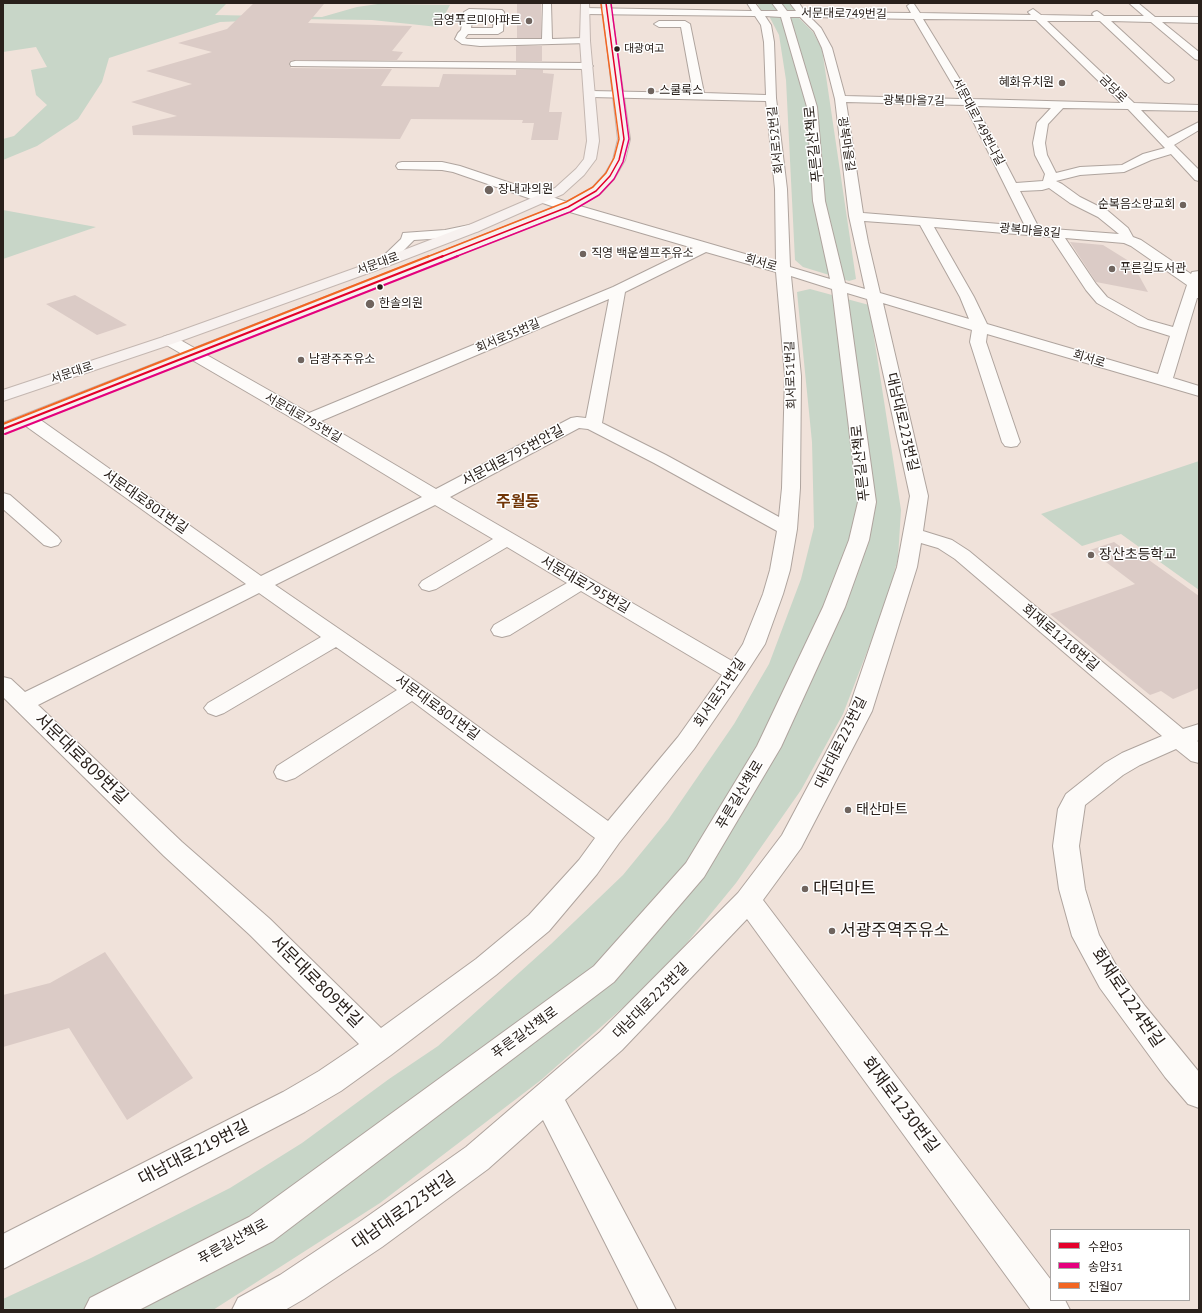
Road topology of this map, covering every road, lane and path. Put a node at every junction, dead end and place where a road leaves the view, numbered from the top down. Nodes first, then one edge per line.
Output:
1 (751, 3) edge
2 (909, 3) edge
3 (1023, 3) edge
4 (1133, 3) edge
5 (546, 4) edge
6 (585, 7) edge
7 (607, 7) edge
8 (1090, 8) dead end
9 (783, 9) edge
10 (918, 16) junction
11 (1038, 18) junction
12 (1102, 18) junction
13 (1152, 19) junction
14 (1199, 20) edge
15 (609, 24) junction
16 (624, 24) dead end
17 (647, 24) dead end
18 (466, 31) dead end
19 (585, 41) junction
20 (547, 42) junction
21 (1199, 57) edge
22 (296, 64) dead end
23 (588, 66) junction
24 (1168, 80) dead end
25 (590, 94) junction
26 (619, 94) junction
27 (699, 96) junction
28 (771, 98) junction
29 (840, 100) junction
30 (969, 103) junction
31 (1060, 105) junction
32 (1132, 107) junction
33 (1199, 108) edge
34 (1199, 125) edge
35 (1170, 147) junction
36 (402, 166) dead end
37 (1199, 177) edge
38 (1050, 180) junction
39 (1012, 187) junction
40 (543, 199) junction
41 (568, 207) junction
42 (856, 216) junction
43 (924, 221) junction
44 (1034, 231) junction
45 (1055, 233) junction
46 (1131, 241) junction
47 (705, 247) junction
48 (782, 269) junction
49 (1197, 282) edge
50 (839, 287) junction
51 (618, 290) junction
52 (873, 296) junction
53 (980, 326) junction
54 (1178, 333) junction
55 (169, 340) junction
56 (194, 355) junction
57 (1164, 381) junction
58 (1199, 391) edge
59 (3, 396) edge
60 (29, 420) junction
61 (308, 420) junction
62 (593, 425) junction
63 (3, 429) edge
64 (1011, 442) dead end
65 (436, 497) junction
66 (3, 499) edge
67 (787, 528) junction
68 (914, 535) junction
69 (507, 540) junction
70 (51, 541) dead end
71 (581, 583) junction
72 (261, 584) junction
73 (429, 585) dead end
74 (502, 630) dead end
75 (337, 637) junction
76 (735, 673) junction
77 (3, 684) edge
78 (413, 690) junction
79 (23, 703) junction
80 (216, 708) dead end
81 (1189, 735) edge
82 (1199, 755) edge
83 (286, 772) dead end
84 (610, 836) junction
85 (748, 900) junction
86 (380, 1046) junction
87 (1199, 1094) edge
88 (548, 1098) junction
89 (3, 1252) edge
90 (102, 1310) edge
91 (250, 1310) edge
92 (658, 1310) edge
93 (1052, 1310) edge

1 - 9 street
2 - 10 street, 서문대로749번나길
3 - 11 street, 금당로
4 - 13 street
5 - 20 street
6 - 7 street, 서문대로749번길
6 - 19 main road, 서문대로
7 - 9 street, 서문대로749번길
7 - 15 main road, 서문대로
8 - 12 street
9 - 10 street, 서문대로749번길
9 - 28 street, 회서로52번길
9 - 29 street, 광복마을길
9 - 50 street, 푸른길산책로
10 - 11 street, 서문대로749번길
10 - 30 street, 서문대로749번나길
11 - 12 street, 서문대로749번길
11 - 32 street, 금당로
12 - 13 street, 서문대로749번길
12 - 24 street
13 - 14 street, 서문대로749번길
13 - 21 street
15 - 16 street
15 - 26 main road, 서문대로
17 - 27 street
18 - 20 street
19 - 20 street
19 - 23 main road, 서문대로
22 - 23 street
23 - 25 main road, 서문대로
25 - 26 street
25 - 40 main road, 서문대로
26 - 27 street
26 - 41 main road, 서문대로
27 - 28 street
28 - 48 street, 회서로52번길
29 - 30 street, 광복마을7길
29 - 42 street, 광복마을길
30 - 31 street, 광복마을7길
30 - 39 street, 서문대로749번나길
31 - 32 street, 광복마을7길
31 - 38 street
32 - 33 street, 광복마을7길
32 - 35 street, 금당로
34 - 35 street
35 - 37 street, 금당로
35 - 38 street
36 - 40 street, 회서로
38 - 39 street
38 - 46 street
39 - 44 street, 서문대로749번나길
40 - 41 street, 회서로
40 - 55 main road, 서문대로
41 - 47 street, 회서로
41 - 56 main road, 서문대로
42 - 43 street, 광복마을8길
42 - 52 street, 광복마을길
43 - 44 street, 광복마을8길
43 - 53 street
44 - 45 street, 광복마을8길
45 - 46 street, 광복마을8길
45 - 54 street
46 - 49 street
47 - 48 street, 회서로
47 - 51 street, 회서로55번길
48 - 50 street, 회서로
48 - 67 street, 회서로51번길
49 - 54 street
50 - 52 street, 회서로
50 - 90 street, 푸른길산책로
51 - 61 street, 회서로55번길
51 - 62 street
52 - 53 street, 회서로
52 - 68 street, 대남대로223번길
53 - 57 street, 회서로
53 - 64 street
54 - 57 street
55 - 56 street, 서문대로795번길
55 - 59 main road, 서문대로
56 - 60 main road, 서문대로
56 - 61 street, 서문대로795번길
57 - 58 street, 회서로
60 - 63 main road, 서문대로
60 - 72 street, 서문대로801번길
61 - 65 street, 서문대로795번길
62 - 65 street, 서문대로795번안길
62 - 67 street, 서문대로795번안길
65 - 69 street, 서문대로795번길
65 - 72 street
66 - 70 street
67 - 76 street, 회서로51번길
68 - 81 street, 회재로1218번길
68 - 85 street, 대남대로223번길
69 - 71 street, 서문대로795번길
69 - 73 street
71 - 74 street
71 - 76 street, 서문대로795번길
72 - 75 street, 서문대로801번길
72 - 79 street, 서문대로809번길
75 - 78 street, 서문대로801번길
75 - 80 street
76 - 84 street, 회서로51번길
77 - 79 street, 서문대로809번길
78 - 83 street
78 - 84 street, 서문대로801번길
79 - 86 street, 서문대로809번길
81 - 82 street, 회재로1218번길
81 - 87 street, 회재로1224번길
84 - 86 street
85 - 88 street, 대남대로223번길
85 - 93 street, 회재로1230번길
86 - 89 street, 대남대로219번길
88 - 91 street, 대남대로223번길
88 - 92 street

